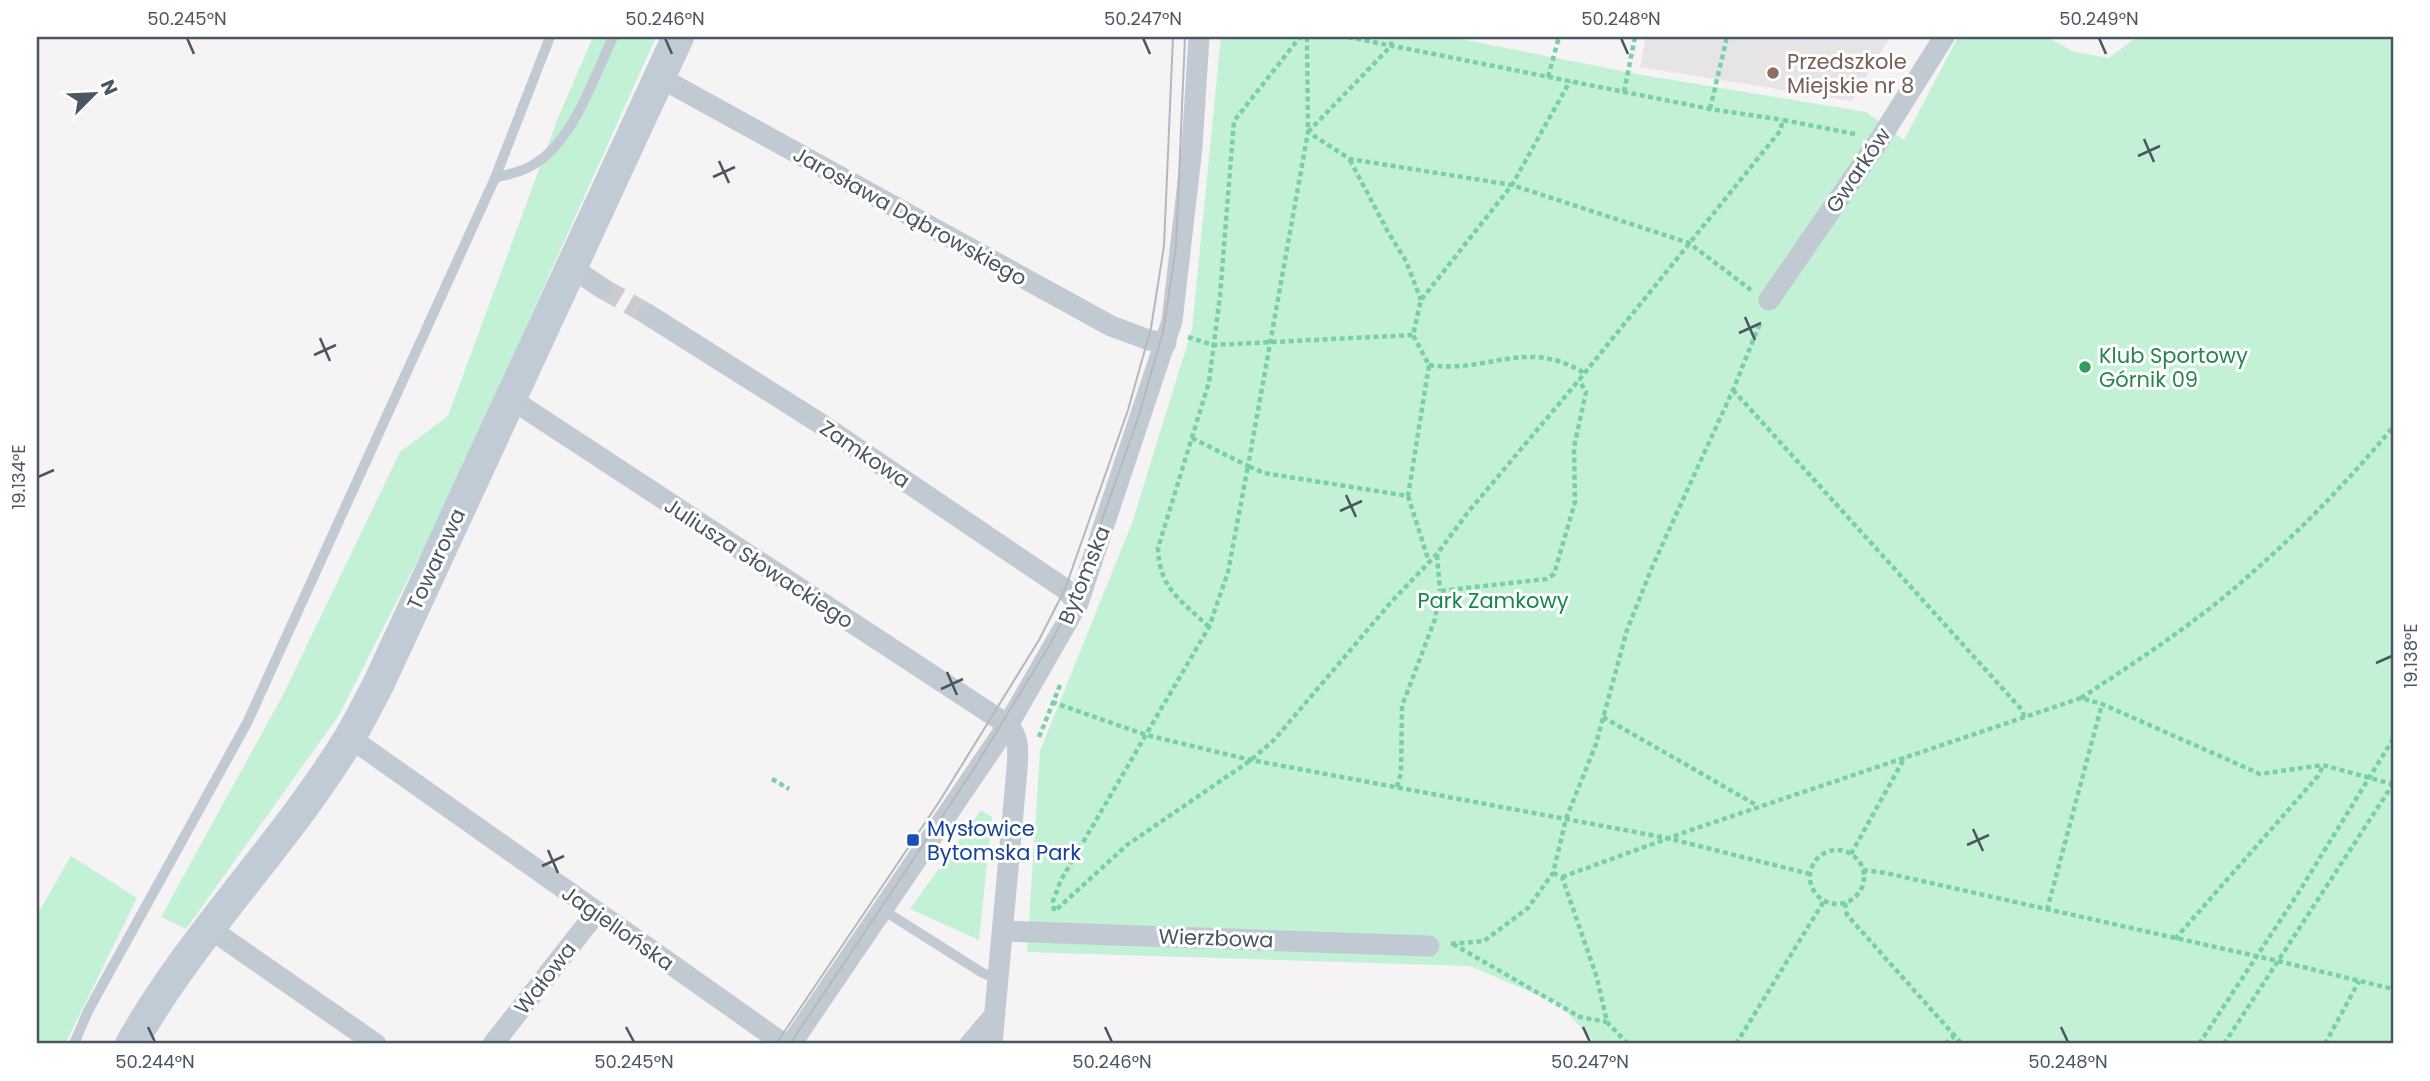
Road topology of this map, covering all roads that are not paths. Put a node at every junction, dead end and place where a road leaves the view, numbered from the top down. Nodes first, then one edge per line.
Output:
1 (550, 37) edge
2 (613, 37) edge
3 (678, 37) edge
4 (1199, 37) edge
5 (1944, 37) edge
6 (659, 77) junction
7 (495, 177) junction
8 (572, 268) junction
9 (602, 288) tunnel mouth
10 (1769, 300) road end
11 (647, 314) tunnel mouth
12 (1175, 339) junction
13 (511, 399) junction
14 (1078, 603) junction
15 (1008, 725) junction
16 (349, 737) junction
17 (883, 910) junction
18 (596, 913) junction
19 (209, 928) junction
20 (1003, 932) junction
21 (1429, 946) road end
22 (996, 979) junction
23 (993, 1017) junction
24 (74, 1044) edge
25 (131, 1044) edge
26 (376, 1044) edge
27 (493, 1044) edge
28 (784, 1044) edge
29 (791, 1044) edge
30 (970, 1044) edge
31 (992, 1044) edge

1 - 7 lane
2 - 7 lane
3 - 6 street, Towarowa
4 - 12 street, Bytomska
5 - 10 street, Gwarków
6 - 8 street, Towarowa
6 - 12 street, Jarosława Dąbrowskiego
7 - 24 lane
8 - 9 street
8 - 13 street, Towarowa
11 - 14 street, Zamkowa
12 - 14 street, Bytomska
13 - 15 street, Juliusza Słowackiego
13 - 16 street, Towarowa
14 - 15 street, Bytomska
15 - 17 street, Bytomska
15 - 20 street
16 - 18 street, Jagiellońska
16 - 19 street, Towarowa
17 - 22 lane
17 - 29 street, Bytomska
18 - 27 street, Wałowa
18 - 28 street, Jagiellońska
19 - 25 street, Towarowa
19 - 26 street
20 - 21 street, Wierzbowa
20 - 22 street
22 - 23 street
23 - 30 street
23 - 31 street

